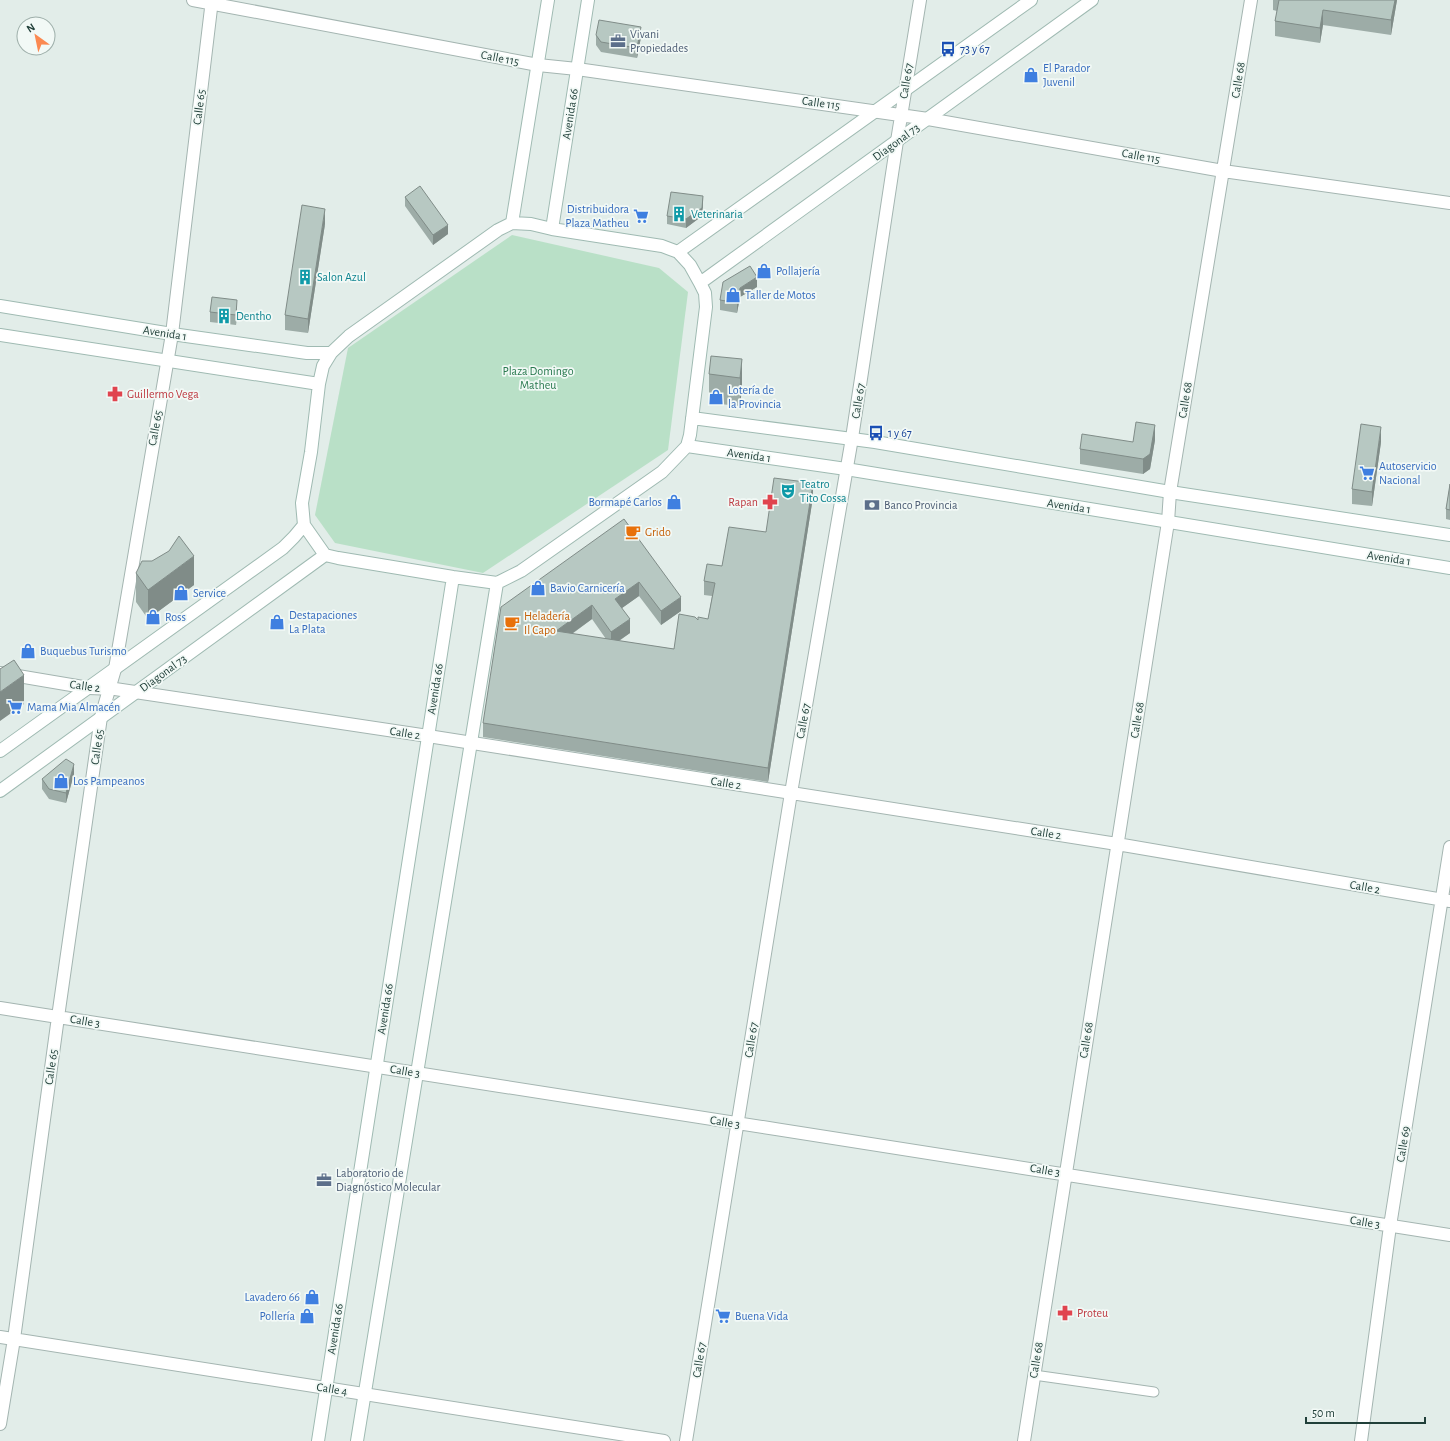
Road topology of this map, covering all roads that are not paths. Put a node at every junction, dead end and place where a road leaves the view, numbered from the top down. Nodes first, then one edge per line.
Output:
1 (193, 0) edge
2 (548, 0) edge
3 (588, 0) edge
4 (920, 0) edge
5 (1031, 0) edge
6 (1092, 0) edge
7 (1251, 0) edge
8 (212, 2) edge
9 (538, 65) junction
10 (577, 69) junction
11 (905, 91) junction
12 (876, 111) junction
13 (901, 115) junction
14 (928, 119) junction
15 (897, 141) junction
16 (1223, 171) junction
17 (1450, 203) edge
18 (512, 223) junction
19 (552, 229) junction
20 (678, 252) junction
21 (700, 283) junction
22 (0, 306) edge
23 (172, 334) junction
24 (0, 335) edge
25 (331, 352) junction
26 (167, 361) junction
27 (319, 384) junction
28 (692, 418) junction
29 (852, 438) junction
30 (687, 446) junction
31 (846, 469) junction
32 (1170, 492) junction
33 (1168, 522) junction
34 (304, 525) junction
35 (1450, 535) edge
36 (325, 555) junction
37 (1450, 568) edge
38 (453, 577) junction
39 (497, 583) junction
40 (115, 669) junction
41 (0, 673) edge
42 (89, 688) junction
43 (109, 688) junction
44 (136, 692) junction
45 (101, 717) junction
46 (428, 736) junction
47 (471, 743) junction
48 (0, 751) edge
49 (0, 791) edge
50 (791, 793) junction
51 (1117, 844) junction
52 (1450, 847) edge
53 (1446, 900) edge
54 (0, 1008) edge
55 (58, 1016) junction
56 (376, 1067) junction
57 (417, 1073) junction
58 (738, 1124) junction
59 (1066, 1174) junction
60 (1390, 1226) junction
61 (1450, 1235) edge
62 (0, 1337) edge
63 (14, 1339) junction
64 (1034, 1375) junction
65 (326, 1388) junction
66 (1154, 1392) dead end
67 (364, 1394) junction
68 (0, 1424) edge
69 (318, 1441) edge
70 (357, 1441) edge
71 (664, 1441) edge
72 (686, 1441) edge
73 (1024, 1441) edge
74 (1361, 1441) edge

1 - 8 street, Calle 115
2 - 9 street
3 - 10 street, Avenida 66
4 - 11 street, Calle 67
5 - 11 street
6 - 14 street, Diagonal 73
7 - 16 street, Calle 68
8 - 9 street, Calle 115
8 - 23 street, Calle 65
9 - 10 street, Calle 115
9 - 18 street
10 - 12 street, Calle 115
10 - 19 street, Avenida 66
11 - 12 street
11 - 13 street, Calle 67
12 - 13 street, Calle 115
12 - 20 street
13 - 14 street, Calle 115
13 - 15 street, Calle 67
14 - 15 street, Diagonal 73
14 - 16 street, Calle 115
15 - 21 street, Diagonal 73
15 - 29 street, Calle 67
16 - 17 street, Calle 115
16 - 32 street, Calle 68
18 - 19 street
18 - 25 street
19 - 20 street
20 - 21 street
21 - 28 street
22 - 23 street, Avenida 1
23 - 25 street, Avenida 1
23 - 26 street, Calle 65
24 - 26 street
25 - 27 street
26 - 27 street
26 - 40 street, Calle 65
27 - 34 street
28 - 29 street
28 - 30 street
29 - 31 street, Calle 67
29 - 32 street
30 - 31 street, Avenida 1
30 - 39 street
31 - 33 street, Avenida 1
31 - 50 street, Calle 67
32 - 33 street, Calle 68
32 - 35 street
33 - 37 street, Avenida 1
33 - 51 street, Calle 68
34 - 36 street
34 - 40 street
36 - 38 street
36 - 44 street, Diagonal 73
38 - 39 street
38 - 46 street, Avenida 66
39 - 47 street
40 - 42 street
40 - 43 street, Calle 65
41 - 42 street, Calle 2
42 - 43 street, Calle 2
42 - 48 street
43 - 44 street, Calle 2
43 - 45 street, Calle 65
44 - 45 street, Diagonal 73
44 - 46 street, Calle 2
45 - 49 street, Diagonal 73
45 - 55 street, Calle 65
46 - 47 street, Calle 2
46 - 56 street, Avenida 66
47 - 50 street, Calle 2
47 - 57 street
50 - 51 street, Calle 2
50 - 58 street, Calle 67
51 - 53 street, Calle 2
51 - 59 street, Calle 68
52 - 53 street, Calle 69
53 - 60 street, Calle 69
54 - 55 street, Calle 3
55 - 56 street, Calle 3
55 - 63 street, Calle 65
56 - 57 street, Calle 3
56 - 65 street, Avenida 66
57 - 58 street, Calle 3
57 - 67 street
58 - 59 street, Calle 3
58 - 72 street, Calle 67
59 - 60 street, Calle 3
59 - 64 street, Calle 68
60 - 61 street, Calle 3
60 - 74 street, Calle 69
62 - 63 street, Calle 4
63 - 65 street, Calle 4
63 - 68 street, Calle 65
64 - 66 lane
64 - 73 street, Calle 68
65 - 67 street, Calle 4
65 - 69 street, Avenida 66
67 - 70 street
67 - 71 street, Calle 4

